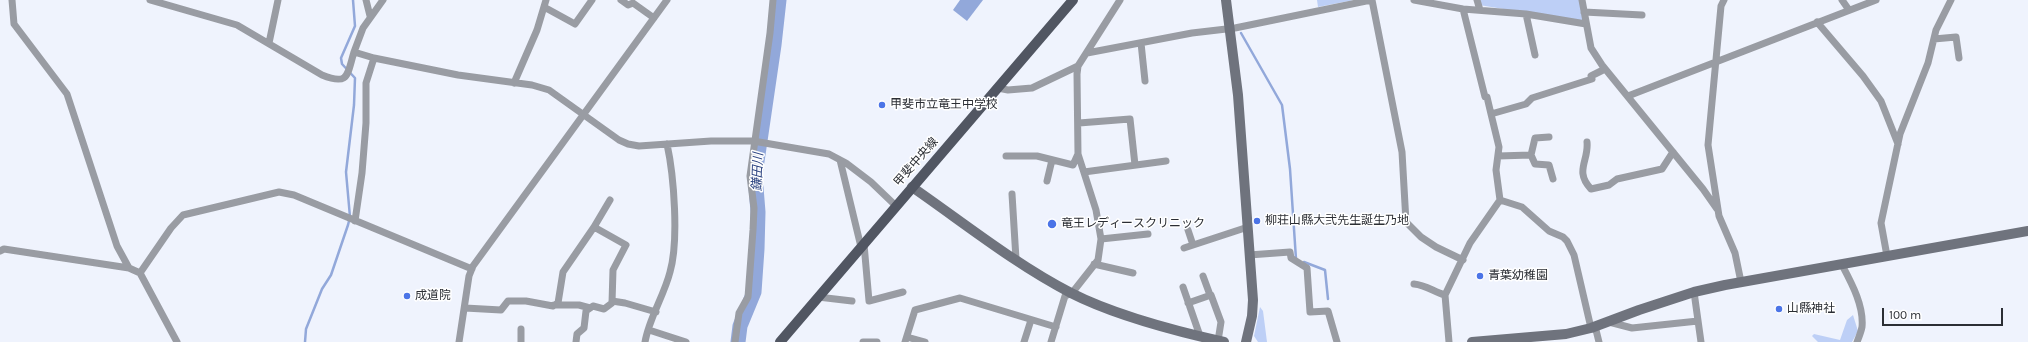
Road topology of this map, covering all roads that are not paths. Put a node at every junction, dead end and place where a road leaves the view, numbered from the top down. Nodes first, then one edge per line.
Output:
1 (12, 0) edge
2 (150, 0) edge
3 (278, 0) edge
4 (366, 0) edge
5 (382, 0) edge
6 (592, 0) edge
7 (621, 0) edge
8 (667, 0) edge
9 (773, 0) edge
10 (1073, 0) edge
11 (1120, 0) edge
12 (1226, 0) edge
13 (1370, 0) edge
14 (1414, 0) edge
15 (1477, 0) edge
16 (1582, 0) edge
17 (1724, 0) edge
18 (1842, 0) edge
19 (1876, 0) edge
20 (1951, 0) edge
21 (545, 3) edge
22 (1463, 9) junction
23 (1480, 10) junction
24 (1849, 10) junction
25 (1584, 12) junction
26 (1526, 14) junction
27 (1642, 15) dead end
28 (370, 16) junction
29 (654, 18) junction
30 (1817, 22) junction
31 (1586, 24) junction
32 (1229, 28) junction
33 (1934, 39) junction
34 (269, 43) junction
35 (1141, 43) junction
36 (354, 52) junction
37 (1087, 53) junction
38 (1536, 55) dead end
39 (374, 58) junction
40 (1959, 58) dead end
41 (1716, 62) junction
42 (1078, 66) junction
43 (1605, 68) junction
44 (1145, 81) dead end
45 (514, 83) junction
46 (998, 88) junction
47 (1628, 96) junction
48 (1492, 114) junction
49 (583, 115) junction
50 (1079, 123) junction
51 (1549, 137) dead end
52 (755, 142) junction
53 (1587, 142) dead end
54 (667, 144) junction
55 (1898, 144) junction
56 (1673, 152) junction
57 (1078, 154) junction
58 (1531, 155) junction
59 (1006, 156) dead end
60 (1498, 156) junction
61 (840, 160) junction
62 (1052, 160) junction
63 (1166, 161) dead end
64 (1135, 165) junction
65 (1084, 172) junction
66 (1553, 179) dead end
67 (1047, 181) dead end
68 (912, 187) junction
69 (1012, 194) dead end
70 (610, 200) dead end
71 (1500, 200) junction
72 (896, 206) junction
73 (1718, 211) junction
74 (355, 221) junction
75 (594, 227) junction
76 (1248, 227) junction
77 (1188, 230) dead end
78 (2028, 231) edge
79 (1148, 234) dead end
80 (1101, 240) junction
81 (1194, 245) junction
82 (862, 246) junction
83 (1184, 248) dead end
84 (0, 251) edge
85 (1249, 255) junction
86 (1887, 256) junction
87 (1016, 259) junction
88 (1463, 260) junction
89 (1094, 264) junction
90 (1842, 265) junction
91 (129, 268) junction
92 (472, 268) junction
93 (140, 273) junction
94 (1133, 273) dead end
95 (1203, 276) dead end
96 (1741, 282) junction
97 (1414, 284) dead end
98 (1183, 287) dead end
99 (903, 292) dead end
100 (1694, 292) junction
101 (1072, 293) junction
102 (1210, 295) junction
103 (1445, 295) junction
104 (818, 297) junction
105 (612, 301) junction
106 (852, 301) dead end
107 (1188, 303) junction
108 (554, 305) junction
109 (465, 308) junction
110 (590, 308) junction
111 (656, 312) junction
112 (1031, 320) junction
113 (1698, 321) junction
114 (1609, 322) junction
115 (1056, 327) junction
116 (1593, 327) junction
117 (521, 329) dead end
118 (649, 330) junction
119 (1200, 336) junction
120 (1567, 338) edge
121 (906, 339) edge
122 (1221, 341) edge
123 (177, 342) edge
124 (459, 342) edge
125 (520, 342) edge
126 (576, 342) edge
127 (645, 342) edge
128 (687, 342) edge
129 (695, 342) edge
130 (735, 342) edge
131 (780, 342) edge
132 (863, 342) edge
133 (876, 342) edge
134 (925, 342) edge
135 (1024, 342) edge
136 (1051, 342) edge
137 (1246, 342) edge
138 (1337, 342) edge
139 (1449, 342) edge
140 (1472, 342) edge
141 (1599, 342) edge
142 (1701, 342) edge
143 (1857, 342) edge

1 - 91 street
2 - 34 street
3 - 34 street
4 - 28 street
5 - 28 street
6 - 21 street
7 - 29 street
8 - 29 street
9 - 52 street
10 - 46 main road, 甲斐中央線
11 - 37 street
12 - 32 street
13 - 32 street
13 - 88 street
14 - 22 street
15 - 23 street
16 - 25 street
17 - 41 street
18 - 24 street
19 - 24 street
20 - 33 street
21 - 45 street
22 - 23 street
22 - 48 street
23 - 26 street
24 - 30 street
25 - 27 street
25 - 31 street
26 - 31 street
26 - 38 street
28 - 36 street
29 - 49 street
30 - 41 street
30 - 55 street
31 - 43 street
32 - 35 street
32 - 76 street
33 - 40 street
33 - 55 street
34 - 36 street
35 - 37 street
35 - 44 street
36 - 39 street
37 - 42 street
39 - 45 street
39 - 74 street
41 - 47 street
41 - 73 street
42 - 46 street
42 - 50 street
43 - 47 street
43 - 48 street
45 - 49 street
46 - 68 main road, 甲斐中央線
47 - 56 street
48 - 60 street
49 - 54 street
49 - 92 street
50 - 57 street
50 - 64 street
51 - 58 street
52 - 54 street
52 - 61 street
52 - 130 street
53 - 56 street
54 - 111 street
55 - 86 street
56 - 73 street
57 - 62 street
57 - 65 street
58 - 60 street
58 - 66 street
59 - 62 street
60 - 71 street
61 - 72 street
61 - 82 street
62 - 67 street
63 - 64 street
64 - 65 street
65 - 80 street
68 - 72 main road, 甲斐中央線
68 - 87 street
69 - 87 street
70 - 75 street
71 - 88 street
71 - 116 street
72 - 82 main road, 甲斐中央線
73 - 96 street
74 - 92 street
74 - 93 street
75 - 105 street
75 - 108 street
76 - 81 street
76 - 85 street
77 - 81 street
78 - 86 street
79 - 80 street
80 - 89 street
81 - 83 street
82 - 99 street
82 - 104 main road, 甲斐中央線
84 - 91 street
85 - 137 street
85 - 138 street
86 - 90 street
87 - 101 street
88 - 103 street
89 - 94 street
89 - 101 street
90 - 96 street
90 - 143 street
91 - 93 street
92 - 109 street
93 - 123 street
95 - 102 street
96 - 100 street
97 - 103 street
98 - 107 street
100 - 113 street
100 - 114 street
101 - 115 street
101 - 119 street
102 - 107 street
102 - 122 street
103 - 139 street
104 - 106 street
104 - 131 main road, 甲斐中央線
105 - 110 street
105 - 111 street
107 - 119 street
108 - 109 street
108 - 110 street
109 - 124 street
110 - 126 street
111 - 118 street
112 - 115 street
112 - 121 street
112 - 135 street
113 - 114 street
113 - 142 street
114 - 116 street
115 - 136 street
116 - 120 street
116 - 141 street
117 - 125 street
118 - 127 street
118 - 128 street
119 - 122 street
120 - 140 street
121 - 134 street
128 - 129 street
132 - 133 street

